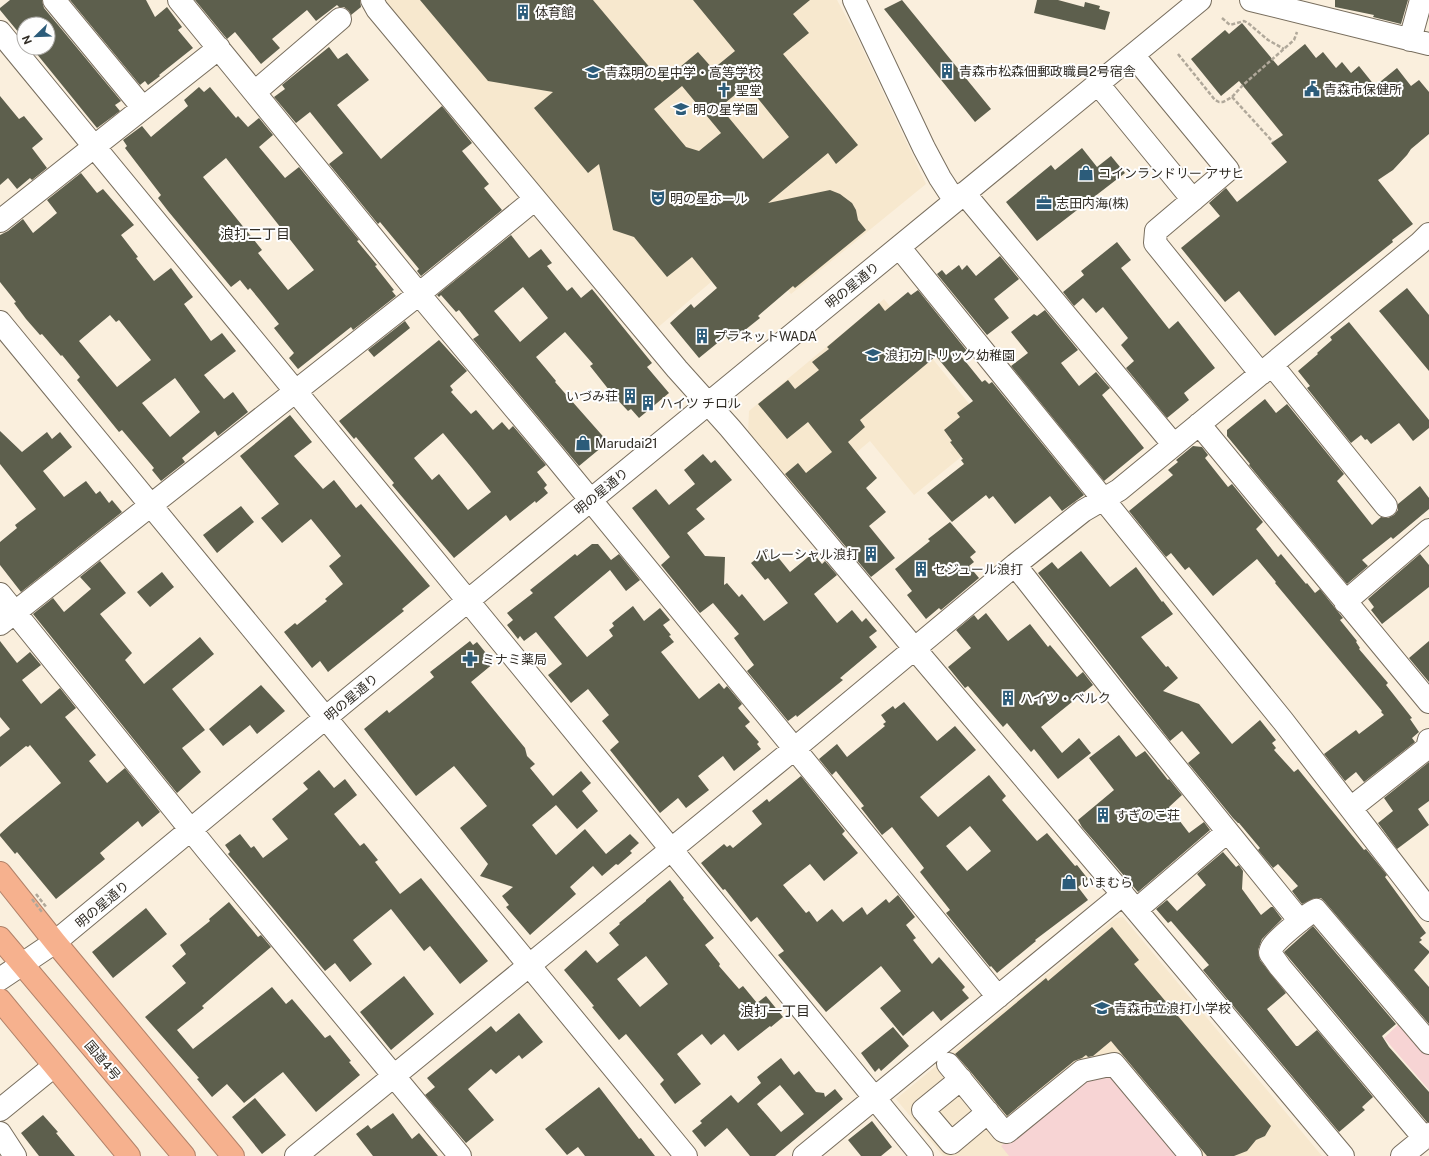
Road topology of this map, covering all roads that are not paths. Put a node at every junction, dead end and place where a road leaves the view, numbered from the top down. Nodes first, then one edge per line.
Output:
1 (54, 0) edge
2 (179, 0) edge
3 (854, 0) edge
4 (1200, 0) edge
5 (1251, 0) edge
6 (1421, 0) edge
7 (374, 5) edge
8 (340, 19) dead end
9 (0, 32) edge
10 (1420, 42) edge
11 (219, 48) junction
12 (1133, 54) junction
13 (1098, 84) junction
14 (255, 92) junction
15 (143, 108) junction
16 (95, 146) junction
17 (960, 197) junction
18 (534, 200) junction
19 (1193, 200) junction
20 (0, 221) edge
21 (1429, 234) edge
22 (899, 247) junction
23 (419, 294) junction
24 (0, 322) edge
25 (1267, 369) junction
26 (295, 390) junction
27 (709, 404) junction
28 (1199, 424) junction
29 (1174, 444) junction
30 (1104, 499) junction
31 (591, 500) junction
32 (151, 505) junction
33 (1386, 506) dead end
34 (1429, 530) edge
35 (1015, 565) junction
36 (0, 594) edge
37 (468, 600) junction
38 (1345, 602) junction
39 (7, 618) edge
40 (914, 648) junction
41 (1429, 702) edge
42 (326, 718) junction
43 (1429, 740) edge
44 (794, 749) junction
45 (1351, 808) junction
46 (191, 829) junction
47 (1227, 832) junction
48 (672, 848) junction
49 (0, 873) edge
50 (1130, 902) junction
51 (1429, 910) edge
52 (1308, 916) junction
53 (0, 938) edge
54 (55, 942) junction
55 (22, 965) junction
56 (529, 965) junction
57 (0, 979) edge
58 (998, 997) junction
59 (0, 1000) edge
60 (1429, 1043) edge
61 (54, 1066) junction
62 (394, 1076) junction
63 (875, 1098) junction
64 (0, 1110) edge
65 (988, 1112) junction
66 (939, 1129) junction
67 (0, 1133) edge
68 (1426, 1136) edge
69 (919, 1152) edge
70 (15, 1156) edge
71 (129, 1156) edge
72 (184, 1156) edge
73 (233, 1156) edge
74 (296, 1156) edge
75 (460, 1156) edge
76 (686, 1156) edge
77 (804, 1156) edge
78 (1190, 1156) edge
79 (1343, 1156) edge
80 (1402, 1156) edge

1 - 15 street
2 - 11 street
3 - 17 street
4 - 12 street, 明の星通り
5 - 10 street
6 - 10 street
7 - 18 street
8 - 14 street
9 - 16 street
11 - 14 street
11 - 15 street
12 - 13 street, 明の星通り
12 - 19 street
13 - 17 street, 明の星通り
13 - 19 street
14 - 23 street
15 - 16 street
16 - 20 street
16 - 26 street
17 - 22 street, 明の星通り
17 - 29 street
18 - 23 street
18 - 27 street
19 - 25 street
21 - 25 street
22 - 27 street, 明の星通り
22 - 30 street
23 - 26 street
23 - 31 street
24 - 32 street
25 - 28 street
25 - 33 street
26 - 32 street
26 - 37 street
27 - 31 street, 明の星通り
27 - 40 street
28 - 29 street
28 - 38 street
29 - 30 street
30 - 35 street
30 - 45 street
31 - 37 street, 明の星通り
31 - 44 street
32 - 39 street
32 - 42 street
34 - 38 street
35 - 40 street
35 - 47 street
36 - 39 street
37 - 42 street, 明の星通り
37 - 48 street
38 - 41 street
39 - 46 street
40 - 44 street
40 - 50 street
42 - 46 street, 明の星通り
42 - 56 street
43 - 45 street
44 - 48 street
44 - 58 street
45 - 51 street
46 - 54 street, 明の星通り
46 - 62 street
47 - 50 street
47 - 52 street
48 - 56 street
48 - 63 street
49 - 54 highway
50 - 58 street
50 - 79 street
52 - 60 street
52 - 68 street
53 - 55 highway, 国道4号
54 - 55 street, 明の星通り
54 - 73 highway
55 - 57 street, 明の星通り
55 - 72 highway, 国道4号
56 - 62 street
56 - 76 street
58 - 63 street
59 - 61 highway
61 - 64 street
61 - 71 highway
62 - 74 street
62 - 75 street
63 - 69 street
63 - 77 street
65 - 66 street
65 - 66 street
65 - 78 street
66 - 69 street
67 - 70 street
68 - 80 street

